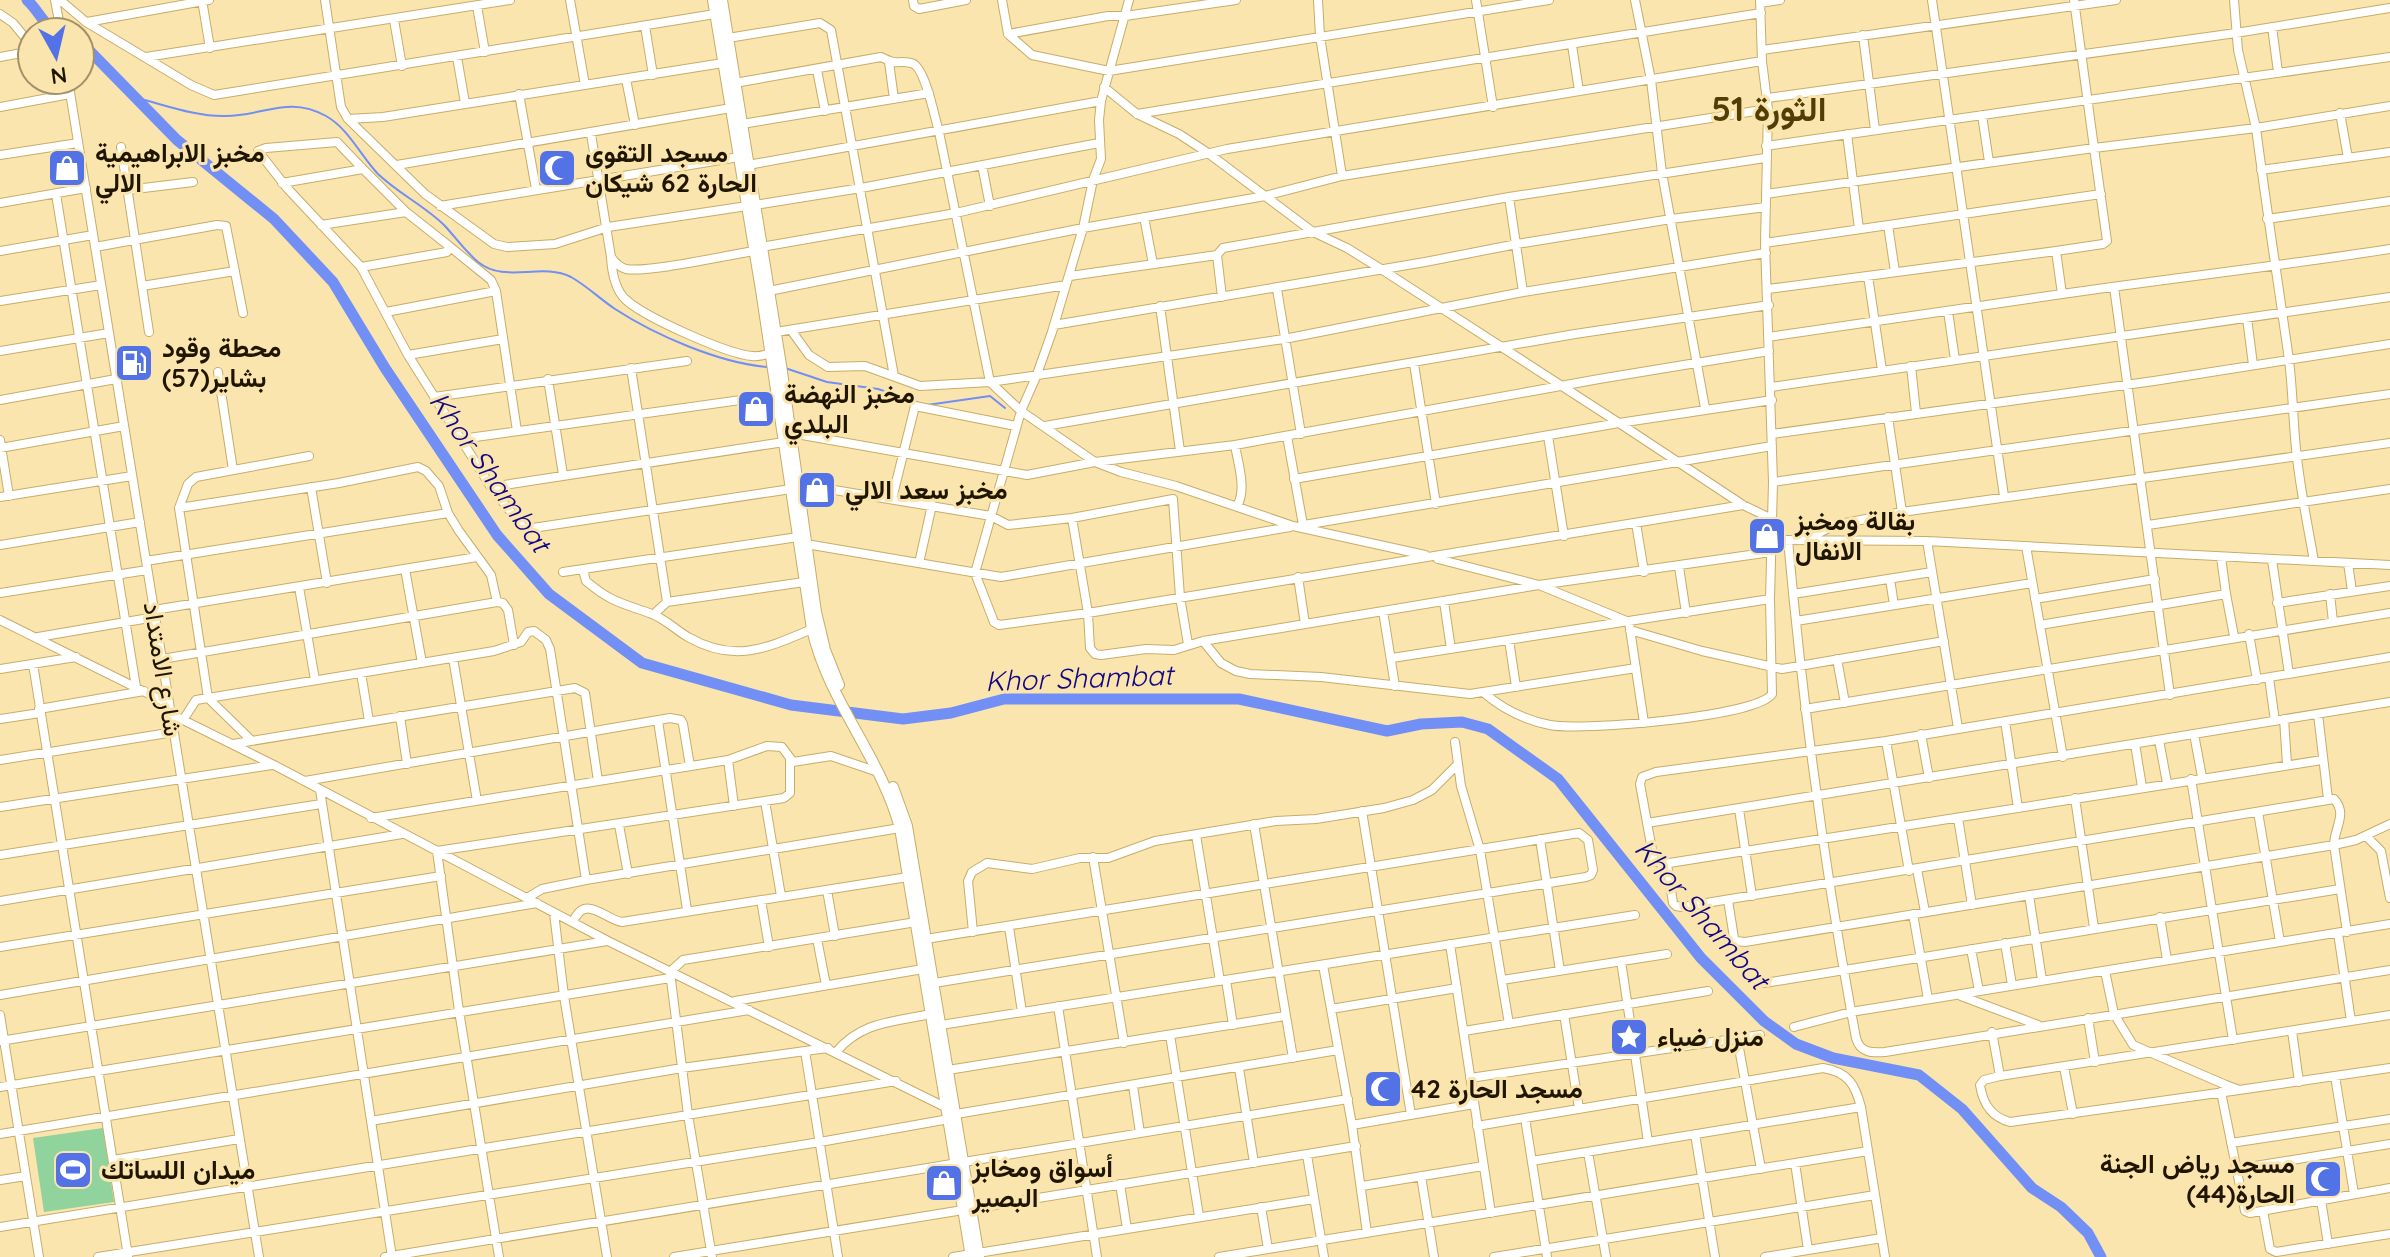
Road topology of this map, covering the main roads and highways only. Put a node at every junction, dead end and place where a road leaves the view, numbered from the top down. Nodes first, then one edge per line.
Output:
1 (713, 0) edge
2 (722, 0) edge
3 (751, 206) junction
4 (758, 249) junction
5 (776, 366) junction
6 (787, 437) junction
7 (802, 540) junction
8 (834, 682) junction
9 (858, 727) junction
10 (950, 1114) junction
11 (975, 1255) edge

1 - 3 main road
2 - 3 main road
3 - 4 main road
4 - 5 main road
4 - 5 main road
5 - 6 main road
5 - 6 main road
6 - 7 main road
7 - 8 main road
7 - 8 main road
8 - 9 main road
9 - 10 main road
9 - 10 main road
10 - 11 main road

